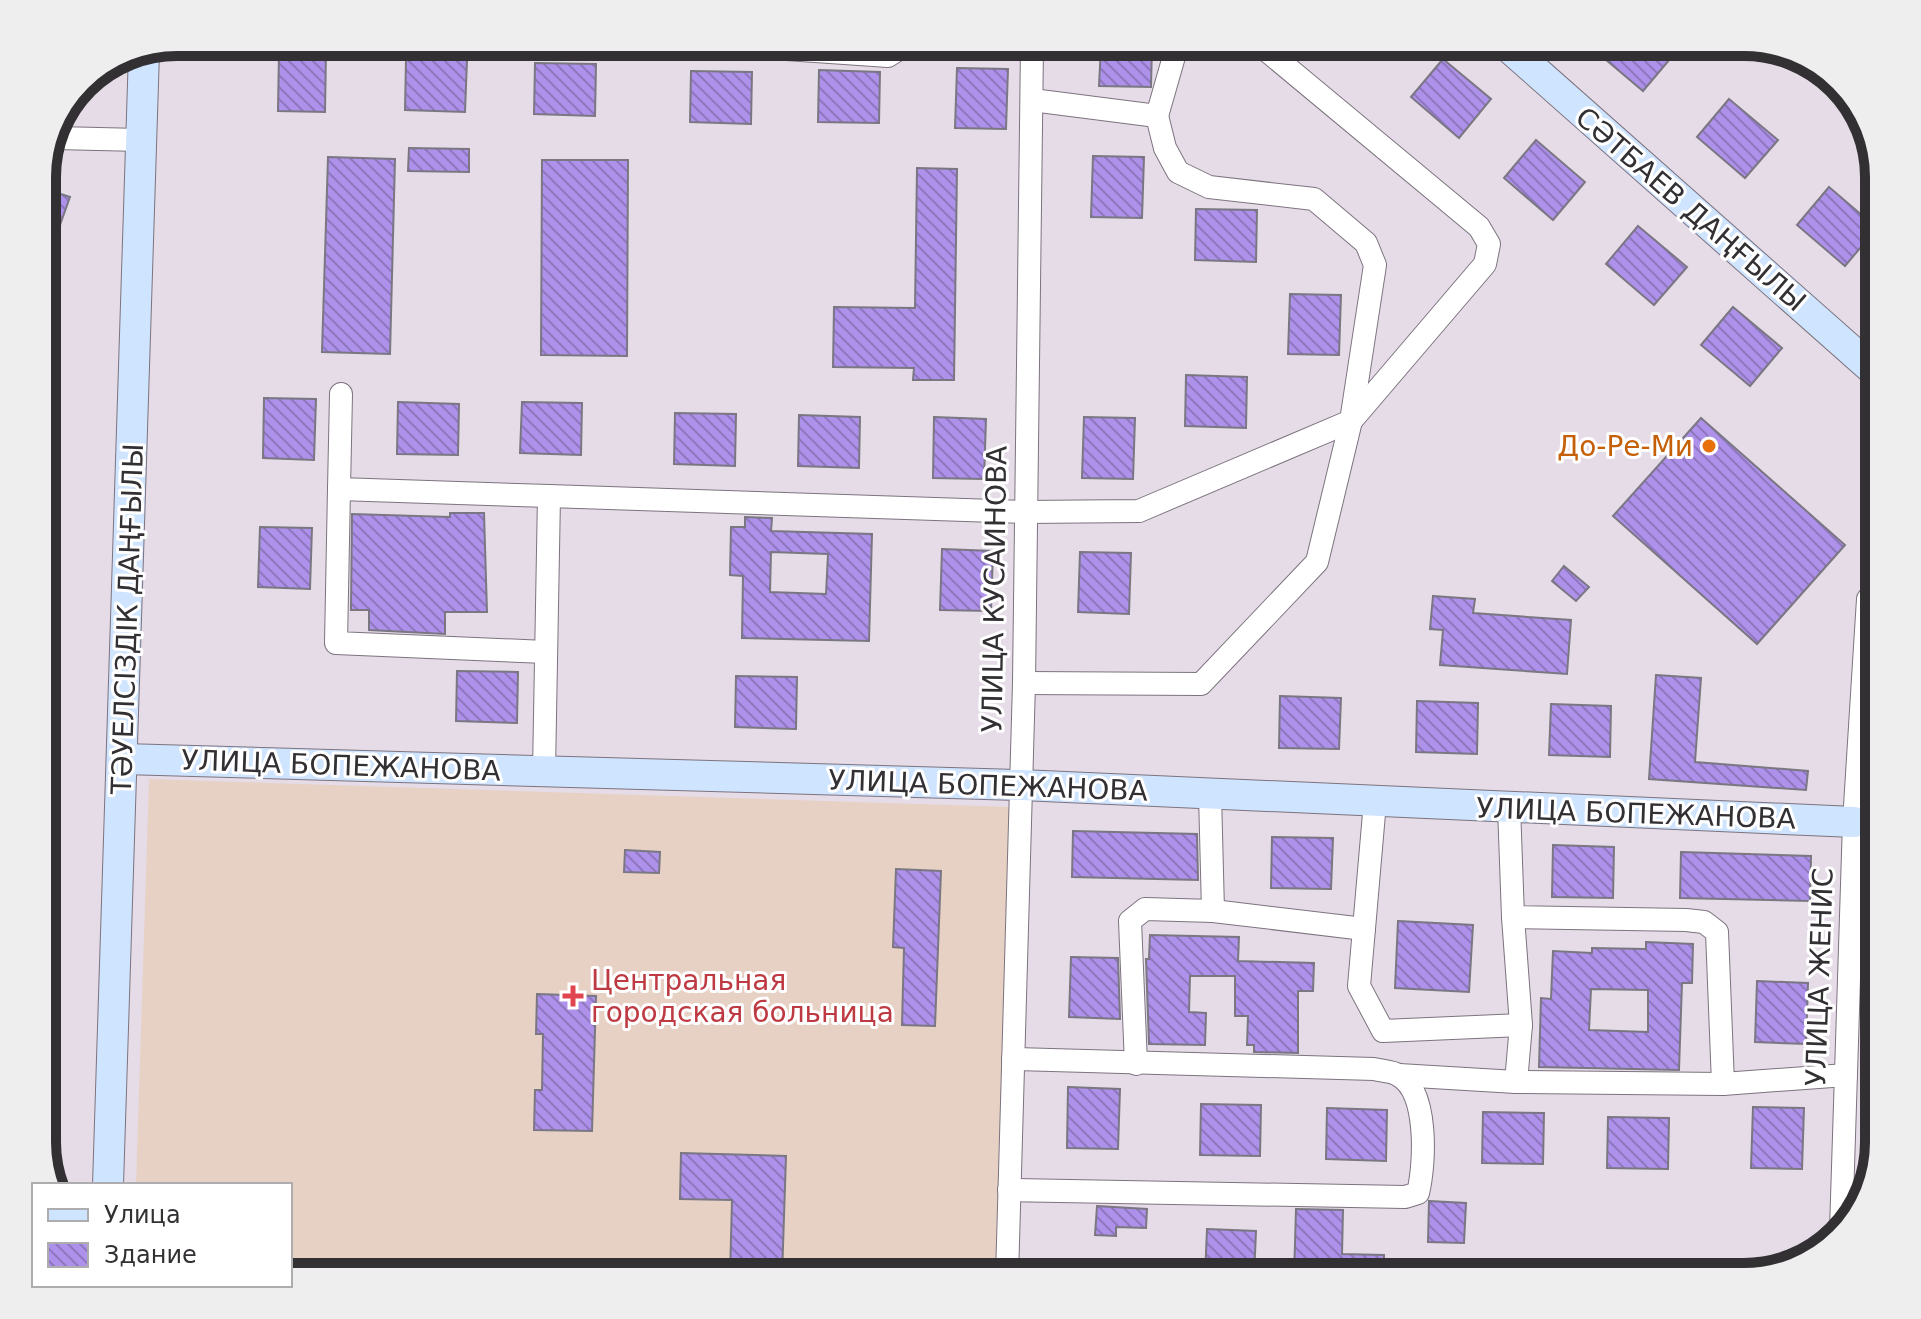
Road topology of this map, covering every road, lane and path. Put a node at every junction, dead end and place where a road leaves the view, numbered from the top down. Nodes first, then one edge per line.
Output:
1 (1032, 56) edge
2 (1174, 56) edge
3 (1273, 56) edge
4 (1519, 56) edge
5 (144, 61) edge
6 (1032, 100) junction
7 (1157, 116) junction
8 (62, 138) edge
9 (141, 140) junction
10 (1865, 363) edge
11 (341, 394) dead end
12 (1351, 421) junction
13 (339, 489) junction
14 (549, 496) junction
15 (1025, 512) junction
16 (1865, 647) edge
17 (546, 652) junction
18 (1024, 683) junction
19 (123, 759) junction
20 (544, 771) junction
21 (1021, 785) junction
22 (1210, 794) junction
23 (1375, 802) junction
24 (1509, 807) junction
25 (1854, 822) junction
26 (1213, 911) junction
27 (1513, 917) junction
28 (1364, 929) junction
29 (1521, 1025) junction
30 (1013, 1059) junction
31 (1136, 1064) junction
32 (1399, 1075) junction
33 (1846, 1075) junction
34 (1516, 1082) junction
35 (1723, 1084) junction
36 (108, 1183) edge
37 (1009, 1190) junction
38 (1842, 1214) edge
39 (1007, 1263) edge

1 - 6 street, УЛИЦА КУСАИНОВА
2 - 7 street
3 - 12 street
4 - 10 street, СӘТБАЕВ ДАҢҒЫЛЫ
5 - 9 street, ТӘУЕЛСІЗДІК ДАҢҒЫЛЫ
6 - 7 street
6 - 15 street, УЛИЦА КУСАИНОВА
7 - 12 street
8 - 9 street
9 - 19 street, ТӘУЕЛСІЗДІК ДАҢҒЫЛЫ
11 - 13 street
12 - 15 street
12 - 18 street
13 - 14 street
13 - 17 street
14 - 15 street
14 - 17 street
15 - 18 street, УЛИЦА КУСАИНОВА
16 - 25 street, УЛИЦА ЖЕНИС
17 - 20 street
18 - 21 street, УЛИЦА КУСАИНОВА
19 - 20 street, УЛИЦА БОПЕЖАНОВА
19 - 36 street, ТӘУЕЛСІЗДІК ДАҢҒЫЛЫ
20 - 21 street, УЛИЦА БОПЕЖАНОВА
21 - 22 street, УЛИЦА БОПЕЖАНОВА
21 - 30 street, УЛИЦА КУСАИНОВА
22 - 23 street, УЛИЦА БОПЕЖАНОВА
22 - 26 street
23 - 24 street, УЛИЦА БОПЕЖАНОВА
23 - 28 street
24 - 25 street, УЛИЦА БОПЕЖАНОВА
24 - 27 street
25 - 33 street, УЛИЦА ЖЕНИС
26 - 28 street
26 - 31 street
27 - 29 street
27 - 35 street
28 - 29 street
29 - 34 street
30 - 31 street
30 - 37 street, УЛИЦА КУСАИНОВА
31 - 32 street
32 - 34 street
32 - 37 street
33 - 35 street
33 - 38 street, УЛИЦА ЖЕНИС
34 - 35 street
37 - 39 street, УЛИЦА КУСАИНОВА

